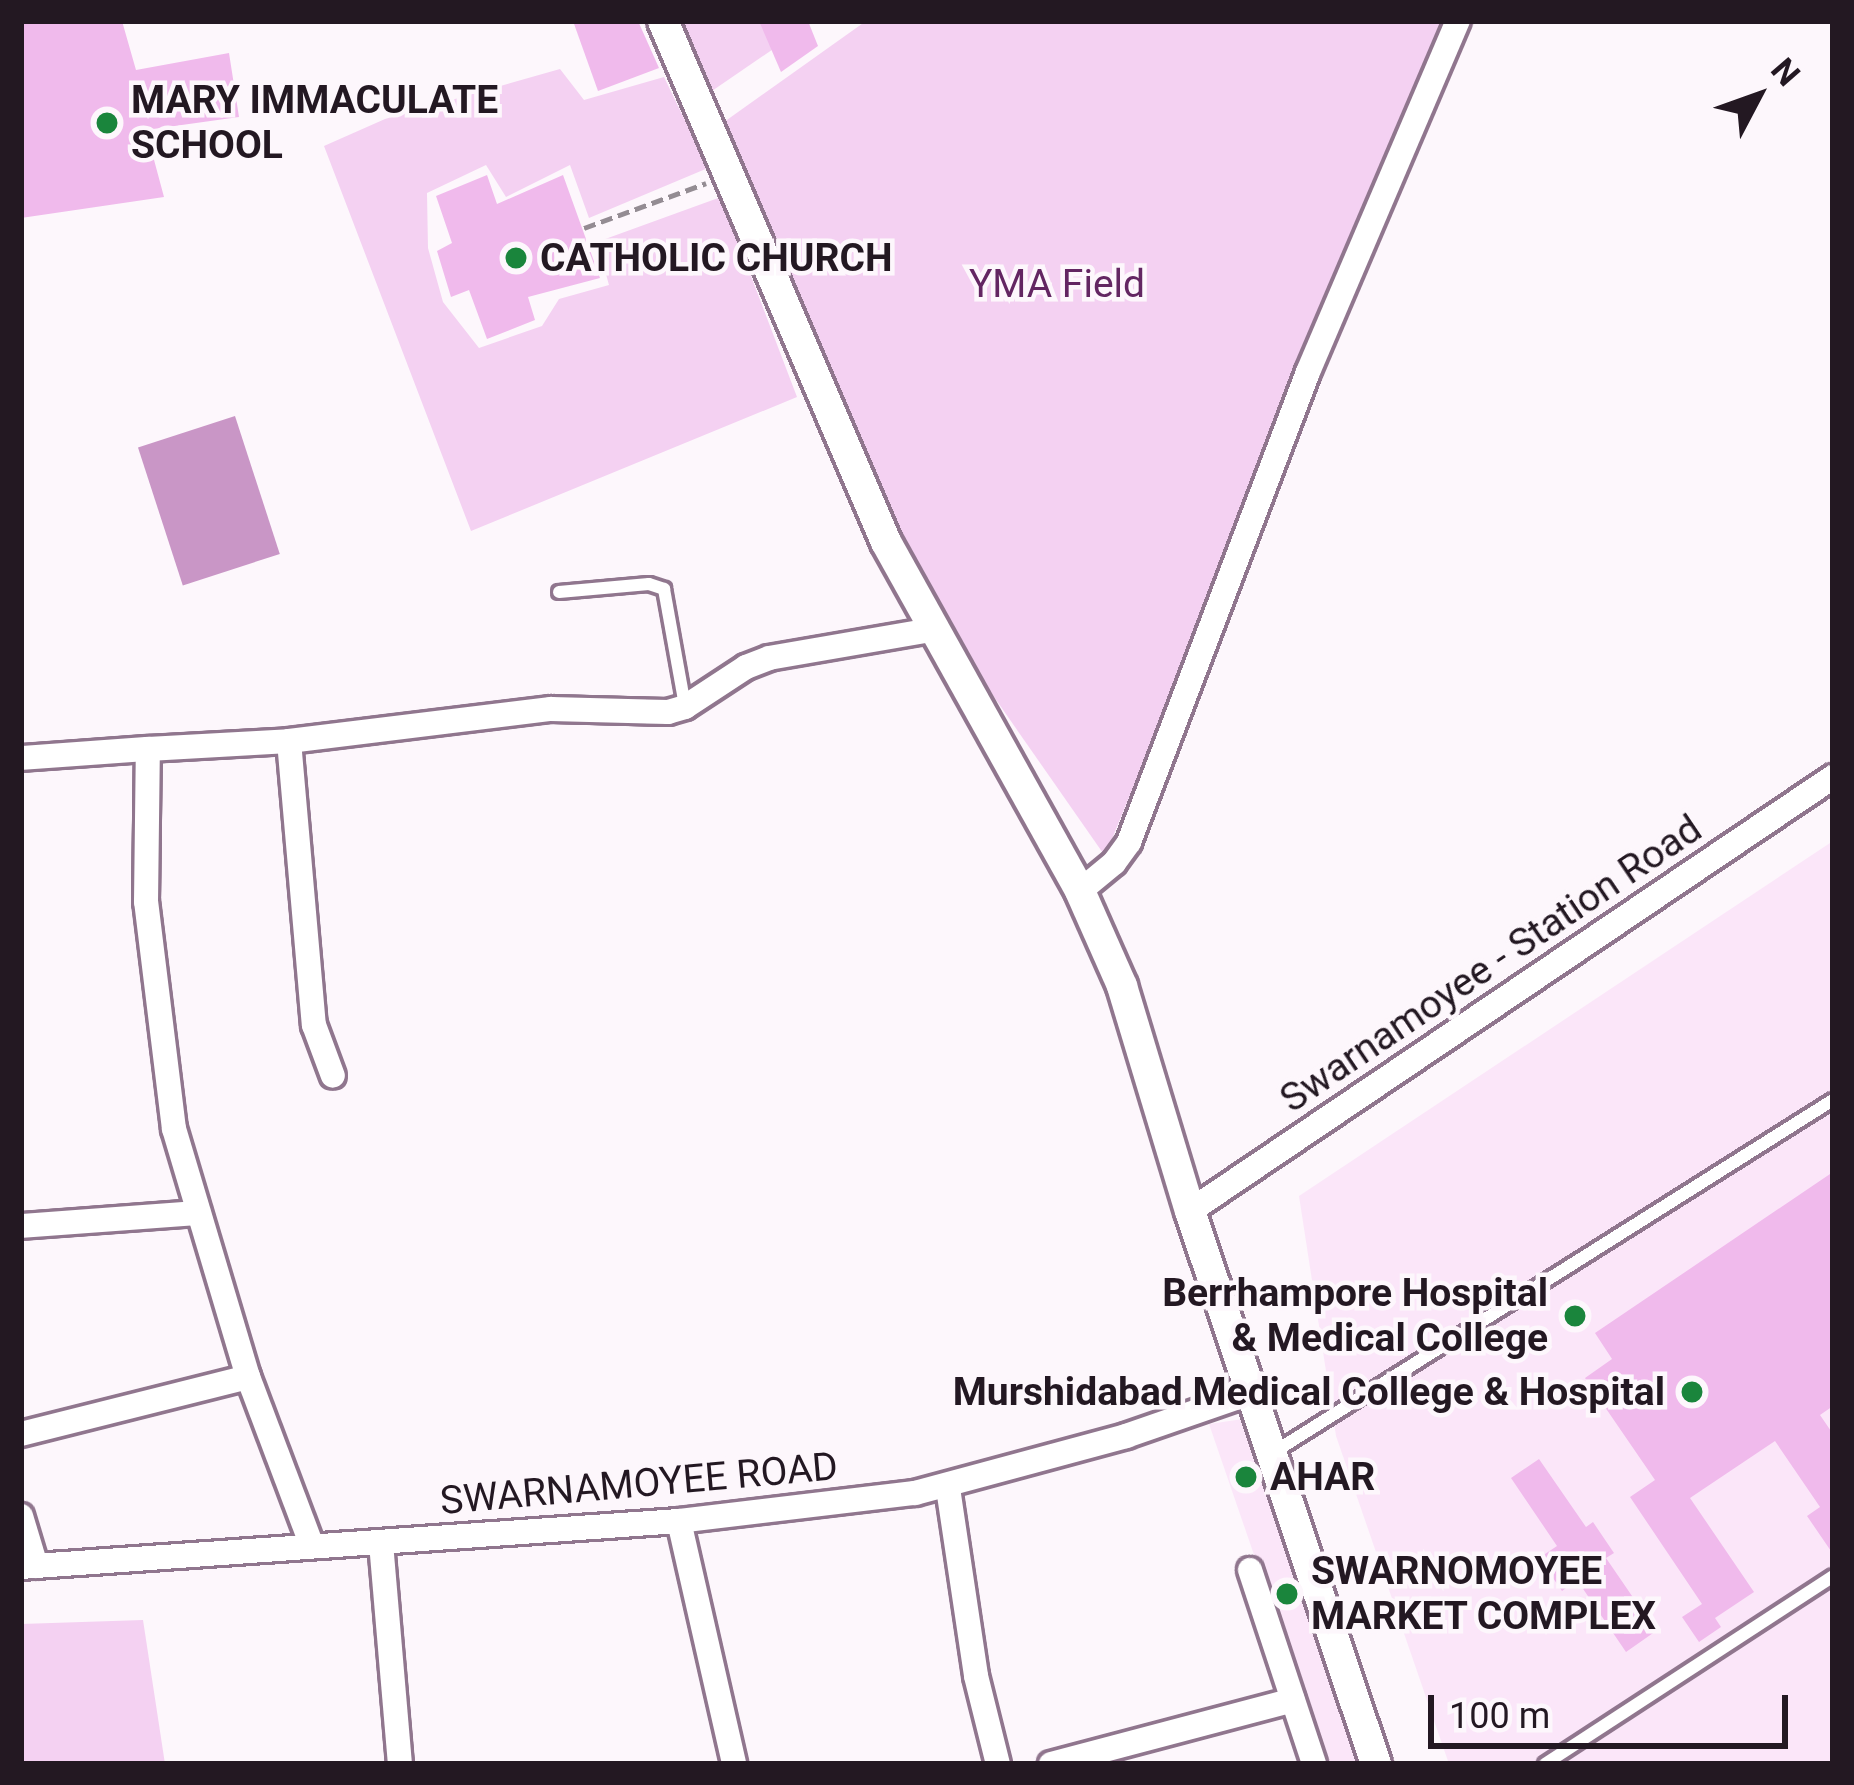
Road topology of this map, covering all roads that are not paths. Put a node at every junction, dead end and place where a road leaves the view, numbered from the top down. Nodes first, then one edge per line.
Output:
1 (663, 21) edge
2 (1458, 21) edge
3 (560, 592) dead end
4 (937, 629) junction
5 (685, 707) junction
6 (289, 741) junction
7 (148, 749) junction
8 (21, 758) edge
9 (1833, 777) edge
10 (1080, 891) junction
11 (333, 1076) dead end
12 (1833, 1100) edge
13 (1190, 1211) junction
14 (199, 1213) junction
15 (21, 1226) edge
16 (248, 1377) junction
17 (1250, 1393) junction
18 (21, 1434) edge
19 (1271, 1454) junction
20 (948, 1487) junction
21 (21, 1516) edge
22 (679, 1520) junction
23 (381, 1543) junction
24 (312, 1546) junction
25 (29, 1566) edge
26 (1250, 1570) dead end
27 (1833, 1576) edge
28 (1293, 1700) junction
29 (400, 1764) edge
30 (734, 1764) edge
31 (998, 1764) edge
32 (1051, 1764) edge
33 (1314, 1764) edge
34 (1376, 1764) edge
35 (1545, 1764) edge

1 - 4 street
2 - 10 street
3 - 5 lane
4 - 5 street
4 - 10 street
5 - 6 street
6 - 7 street
6 - 11 street
7 - 8 street
7 - 14 street
9 - 13 street, Swarnamoyee - Station Road
10 - 13 street
12 - 19 lane
13 - 17 street
14 - 15 street
14 - 16 street
16 - 18 street
16 - 24 street
17 - 19 street
17 - 20 street, SWARNAMOYEE ROAD
19 - 34 street
20 - 22 street, SWARNAMOYEE ROAD
20 - 31 street
21 - 25 street
22 - 23 street, SWARNAMOYEE ROAD
22 - 30 street
23 - 24 street, SWARNAMOYEE ROAD
23 - 29 street
24 - 25 street, SWARNAMOYEE ROAD
26 - 28 street
27 - 35 lane
28 - 32 street
28 - 33 street

